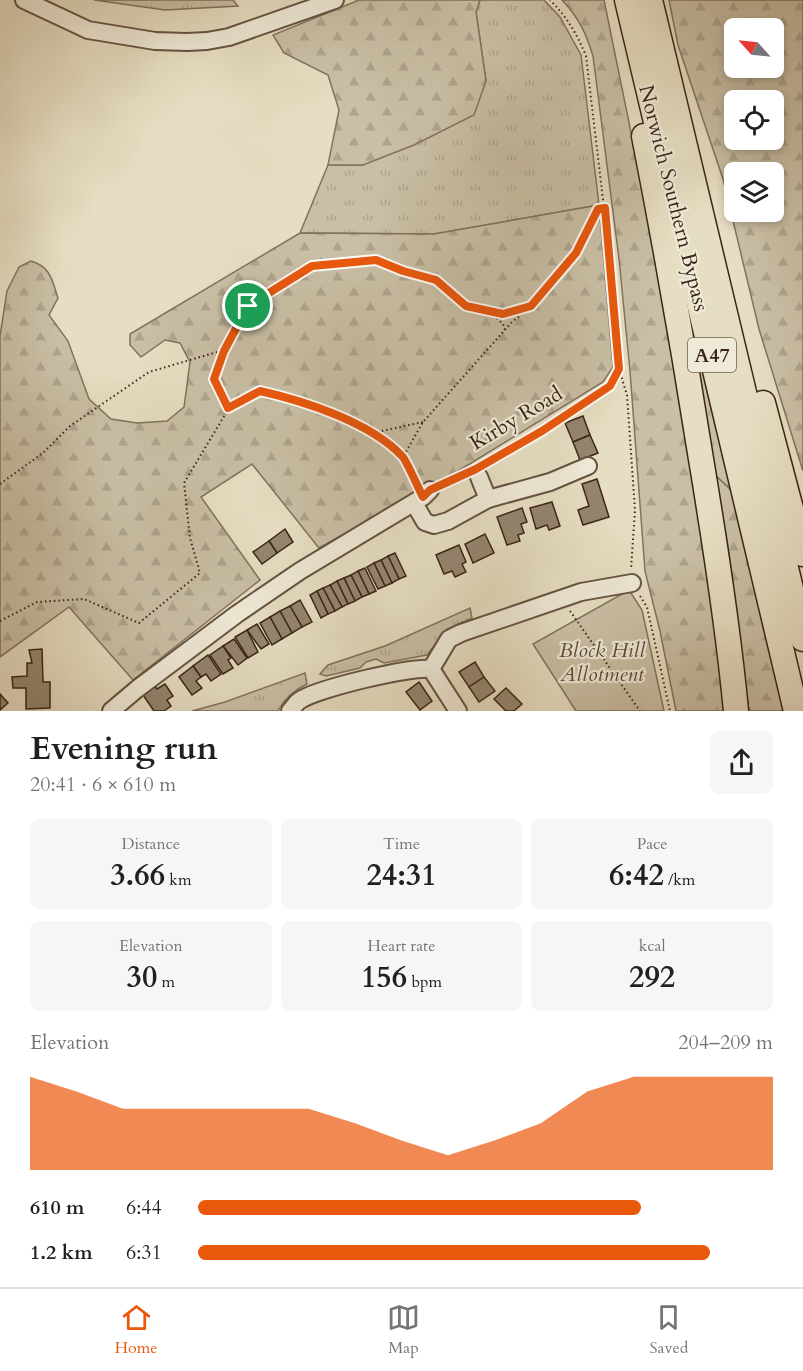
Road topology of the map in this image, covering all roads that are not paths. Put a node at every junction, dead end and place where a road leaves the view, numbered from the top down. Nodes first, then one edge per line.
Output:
1 (24, 0) edge
2 (335, 0) edge
3 (613, 0) edge
4 (627, 0) edge
5 (650, 0) edge
6 (659, 40) junction
7 (588, 466) dead end
8 (474, 473) road end
9 (488, 499) junction
10 (803, 554) edge
11 (632, 583) road end
12 (803, 639) edge
13 (431, 669) junction
14 (111, 711) edge
15 (290, 711) edge
16 (458, 711) edge
17 (736, 711) edge
18 (796, 711) edge

1 - 2 street
3 - 17 highway, A47
4 - 18 highway, Norwich Southern Bypass / A47
5 - 6 highway, Norwich Southern Bypass / A47
6 - 10 highway, A47
6 - 12 highway, Norwich Southern Bypass / A47
7 - 9 street
8 - 9 street
9 - 14 street
11 - 13 street
13 - 15 street
13 - 16 street

